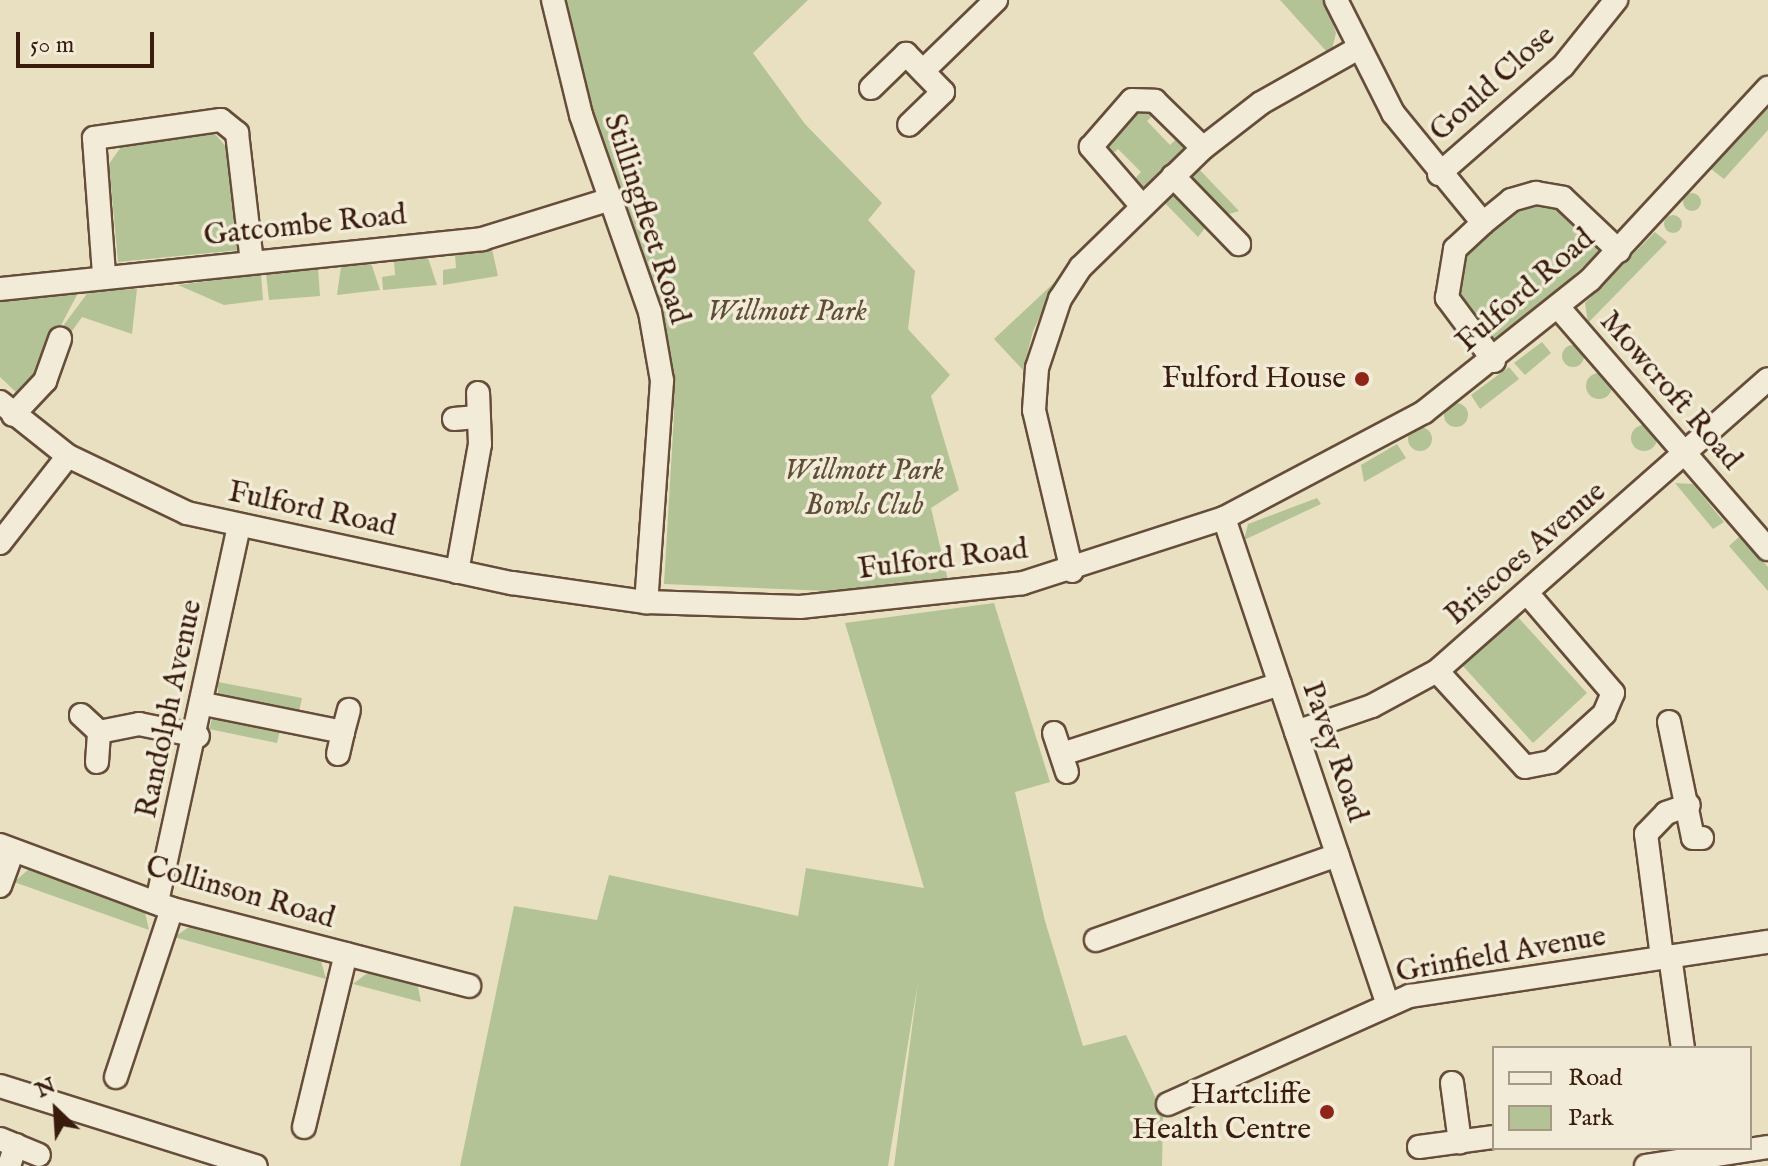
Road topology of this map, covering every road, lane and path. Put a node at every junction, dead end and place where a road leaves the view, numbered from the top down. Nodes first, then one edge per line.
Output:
1 (553, 0) edge
2 (996, 0) edge
3 (1336, 0) edge
4 (1616, 0) edge
5 (1357, 49) junction
6 (923, 71) junction
7 (871, 88) dead end
8 (1768, 88) edge
9 (909, 125) dead end
10 (1203, 148) junction
11 (1439, 174) junction
12 (1173, 176) junction
13 (611, 199) junction
14 (1141, 205) junction
15 (1483, 223) junction
16 (1238, 245) dead end
17 (1619, 251) junction
18 (252, 262) junction
19 (104, 274) junction
20 (0, 289) edge
21 (1559, 308) junction
22 (60, 339) dead end
23 (1494, 361) junction
24 (1768, 379) edge
25 (478, 393) dead end
26 (6, 409) edge
27 (479, 417) junction
28 (454, 419) dead end
29 (1684, 454) junction
30 (68, 456) junction
31 (1224, 518) junction
32 (9, 521) edge
33 (239, 527) junction
34 (0, 543) edge
35 (1768, 549) edge
36 (1072, 571) junction
37 (457, 572) junction
38 (1527, 593) junction
39 (646, 602) junction
40 (1437, 671) junction
41 (1280, 684) junction
42 (204, 704) junction
43 (81, 715) dead end
44 (1669, 722) dead end
45 (99, 732) junction
46 (343, 732) dead end
47 (1296, 732) junction
48 (198, 736) junction
49 (1061, 753) dead end
50 (97, 762) dead end
51 (1689, 805) junction
52 (1702, 838) dead end
53 (6, 848) edge
54 (1338, 855) junction
55 (0, 886) edge
56 (165, 906) junction
57 (1095, 936) dead end
58 (1768, 942) edge
59 (346, 954) junction
60 (1666, 957) junction
61 (469, 986) dead end
62 (1388, 1005) junction
63 (1683, 1046) edge
64 (116, 1077) dead end
65 (1452, 1083) dead end
66 (0, 1086) edge
67 (1168, 1104) dead end
68 (304, 1127) dead end
69 (1492, 1137) edge
70 (1460, 1142) junction
71 (1419, 1147) dead end
72 (8, 1150) edge
73 (1749, 1150) edge
74 (39, 1155) dead end
75 (256, 1166) edge
76 (1646, 1166) edge

1 - 13 street, Stillingfleet Road
2 - 6 street
3 - 5 street
4 - 11 street, Gould Close
5 - 10 street
5 - 11 street
6 - 7 street
6 - 9 street
8 - 17 street, Fulford Road
10 - 12 street
10 - 14 street
11 - 15 street
12 - 14 street
12 - 16 street
13 - 18 street, Gatcombe Road
13 - 39 street, Stillingfleet Road
14 - 36 street
15 - 17 street
15 - 23 street
17 - 21 street, Fulford Road
18 - 19 street, Gatcombe Road
18 - 19 street
19 - 20 street, Gatcombe Road
21 - 23 street, Fulford Road
21 - 29 street, Mowcroft Road
22 - 26 street
23 - 31 street, Fulford Road
24 - 29 street, Briscoes Avenue
25 - 27 street
26 - 30 street, Fulford Road
27 - 28 street
27 - 37 street
29 - 35 street, Mowcroft Road
29 - 38 street, Briscoes Avenue
30 - 32 street
30 - 33 street, Fulford Road
31 - 36 street, Fulford Road
31 - 41 street, Pavey Road
32 - 34 street
33 - 37 street, Fulford Road
33 - 42 street, Randolph Avenue
36 - 39 street, Fulford Road
37 - 39 street, Fulford Road
38 - 40 street, Briscoes Avenue
38 - 40 street
40 - 47 street, Briscoes Avenue
41 - 47 street, Pavey Road
41 - 49 street
42 - 46 street
42 - 48 street, Randolph Avenue
43 - 45 street
44 - 51 street
45 - 48 street
45 - 50 street
47 - 54 street, Pavey Road
48 - 56 street, Randolph Avenue
51 - 52 street
51 - 60 street
53 - 55 street
53 - 56 street, Collinson Road
54 - 57 street
54 - 62 street, Pavey Road
56 - 59 street, Collinson Road
56 - 64 street, Randolph Avenue
58 - 60 street, Grinfield Avenue
59 - 61 street, Collinson Road
59 - 68 street
60 - 62 street, Grinfield Avenue
60 - 63 street
62 - 67 street, Grinfield Avenue
65 - 70 street
66 - 75 street
69 - 70 street
70 - 71 street
72 - 74 street
73 - 76 street

